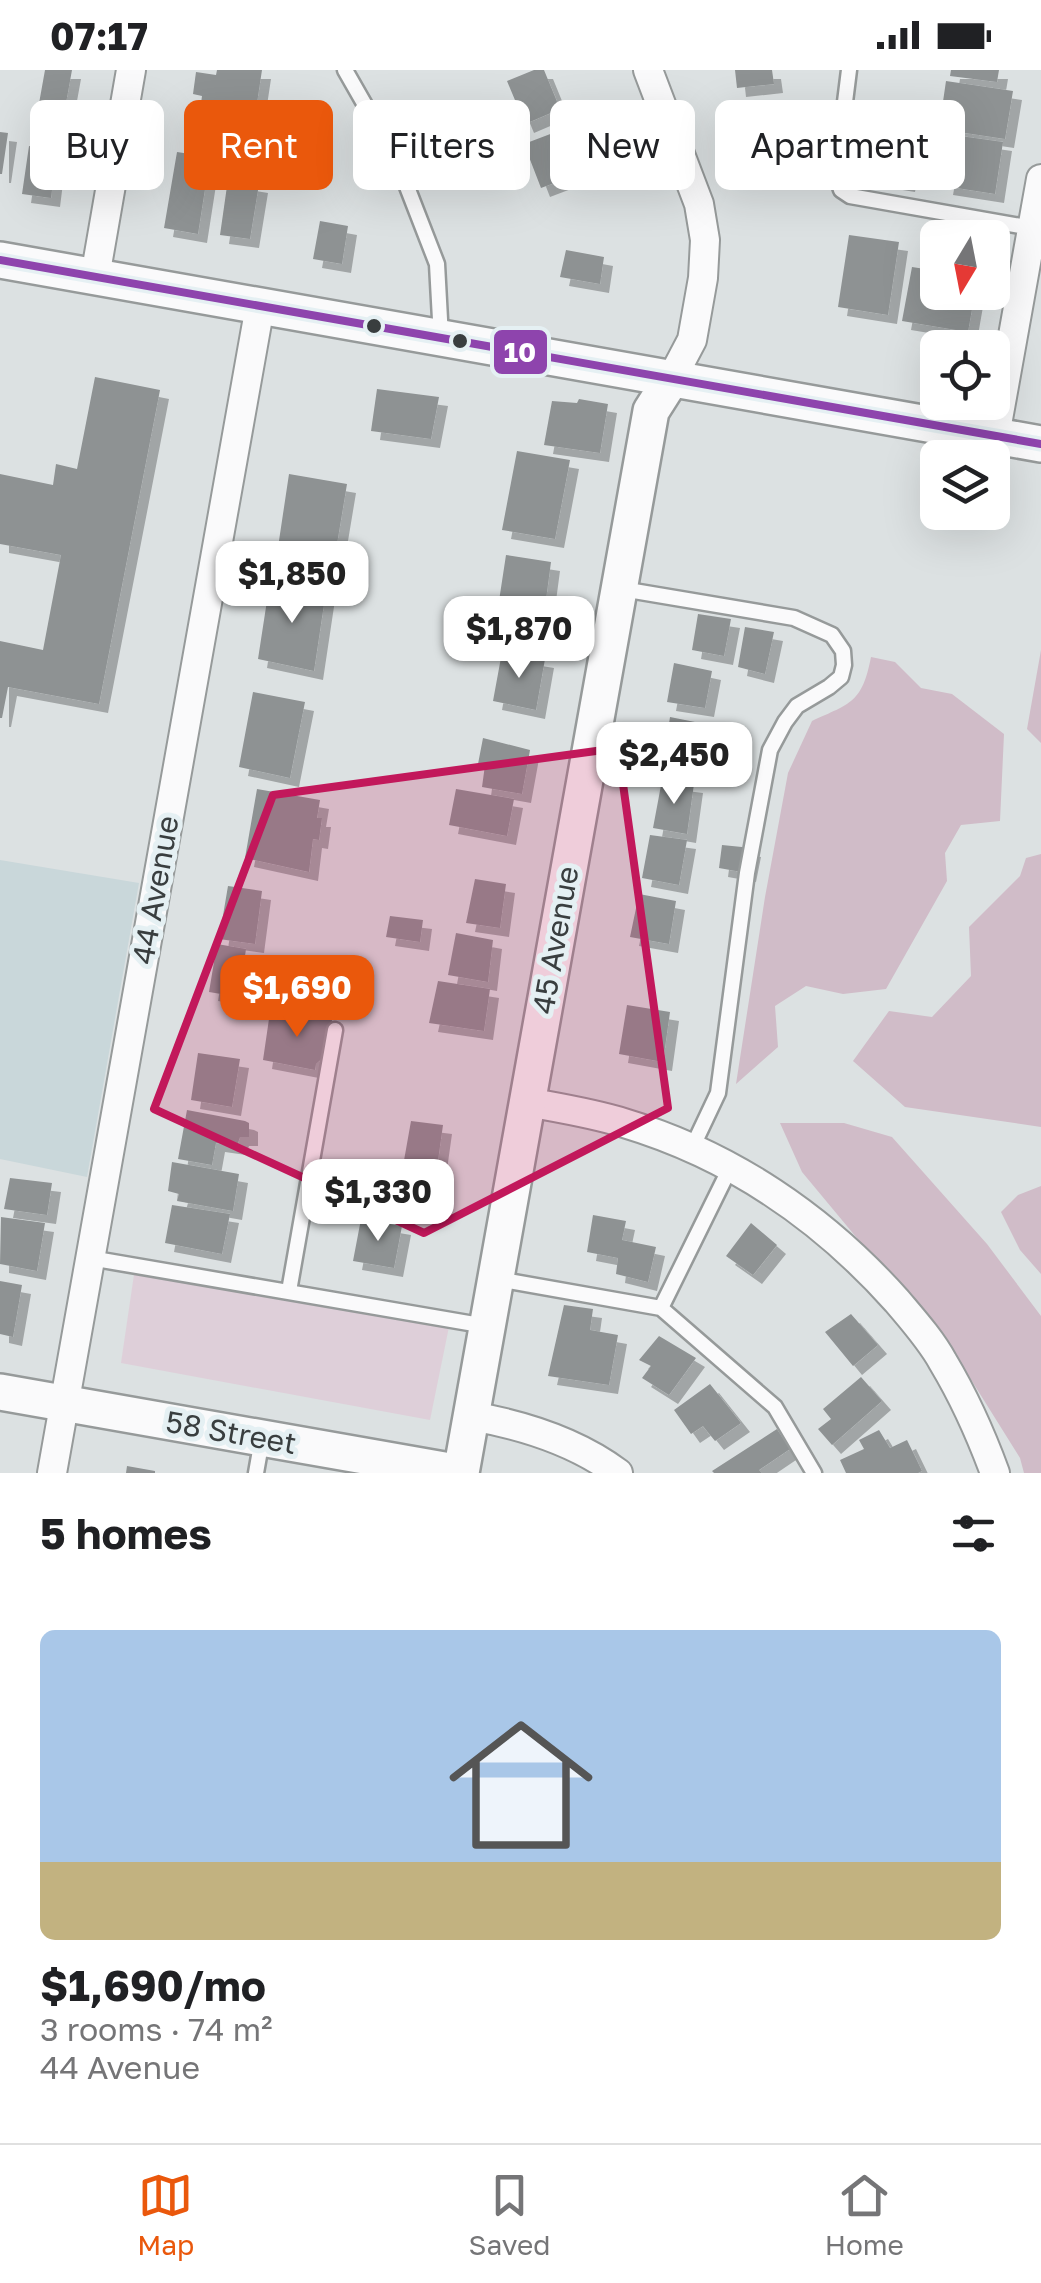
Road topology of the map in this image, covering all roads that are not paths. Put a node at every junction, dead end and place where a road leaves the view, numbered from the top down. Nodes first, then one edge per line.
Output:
1 (131, 70) edge
2 (345, 70) edge
3 (648, 70) edge
4 (849, 70) edge
5 (1041, 179) edge
6 (1032, 228) junction
7 (0, 260) edge
8 (95, 277) junction
9 (260, 306) junction
10 (440, 338) junction
11 (672, 378) junction
12 (994, 436) junction
13 (1041, 444) edge
14 (619, 588) junction
15 (334, 1030) dead end
16 (527, 1102) junction
17 (692, 1148) junction
18 (730, 1168) junction
19 (90, 1258) junction
20 (495, 1279) junction
21 (289, 1291) junction
22 (662, 1308) junction
23 (487, 1326) junction
24 (0, 1392) edge
25 (64, 1404) junction
26 (471, 1416) junction
27 (262, 1438) junction
28 (52, 1473) edge
29 (256, 1473) edge
30 (461, 1473) edge
31 (618, 1473) edge
32 (814, 1473) edge
33 (996, 1473) edge

1 - 8 street
2 - 10 lane
3 - 11 street, 45 Avenue
4 - 6 lane
5 - 6 street
6 - 12 street
7 - 8 street
8 - 9 street
9 - 10 street
9 - 19 street, 44 Avenue
10 - 11 street
11 - 12 street
11 - 14 street, 45 Avenue
12 - 13 street
14 - 16 street, 45 Avenue
14 - 17 lane
15 - 21 lane
16 - 17 street
16 - 20 street, 45 Avenue
17 - 18 street
18 - 22 lane
18 - 33 street
19 - 21 lane
19 - 25 street, 44 Avenue
20 - 22 lane
20 - 23 street, 45 Avenue
21 - 23 lane
22 - 32 lane
23 - 26 street, 45 Avenue
24 - 25 street, 58 Street
25 - 27 street, 58 Street
25 - 28 street, 44 Avenue
26 - 30 street, 45 Avenue
26 - 31 street
27 - 29 lane
27 - 30 street, 58 Street

